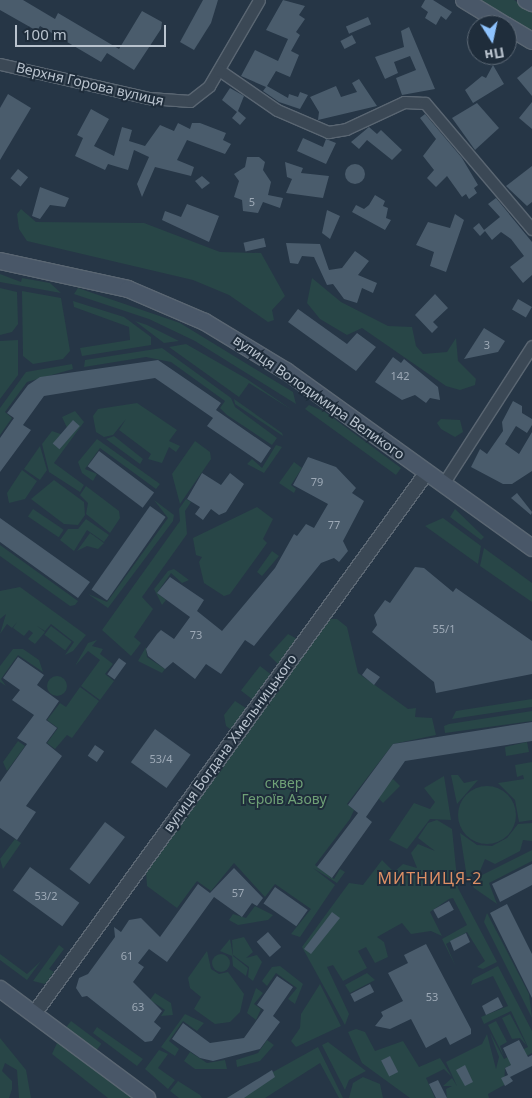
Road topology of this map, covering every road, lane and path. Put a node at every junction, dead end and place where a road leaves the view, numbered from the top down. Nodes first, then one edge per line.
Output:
1 (259, 0) edge
2 (464, 0) edge
3 (526, 0) edge
4 (532, 3) edge
5 (488, 15) edge
6 (517, 32) edge
7 (532, 41) edge
8 (0, 64) edge
9 (219, 70) junction
10 (532, 229) edge
11 (0, 262) edge
12 (532, 346) edge
13 (427, 472) junction
14 (443, 484) junction
15 (532, 548) edge
16 (0, 988) edge
17 (34, 1014) junction
18 (147, 1098) edge

1 - 9 street, Верхня Горова вулиця
2 - 5 main road
3 - 4 main road
6 - 7 main road
8 - 9 street, Верхня Горова вулиця
9 - 10 street
11 - 13 main road, вулиця Володимира Великого
12 - 14 street
13 - 14 main road, вулиця Володимира Великого
13 - 17 street, вулиця Богдана Хмельницького
14 - 15 main road, вулиця Володимира Великого
16 - 17 main road
17 - 18 main road

